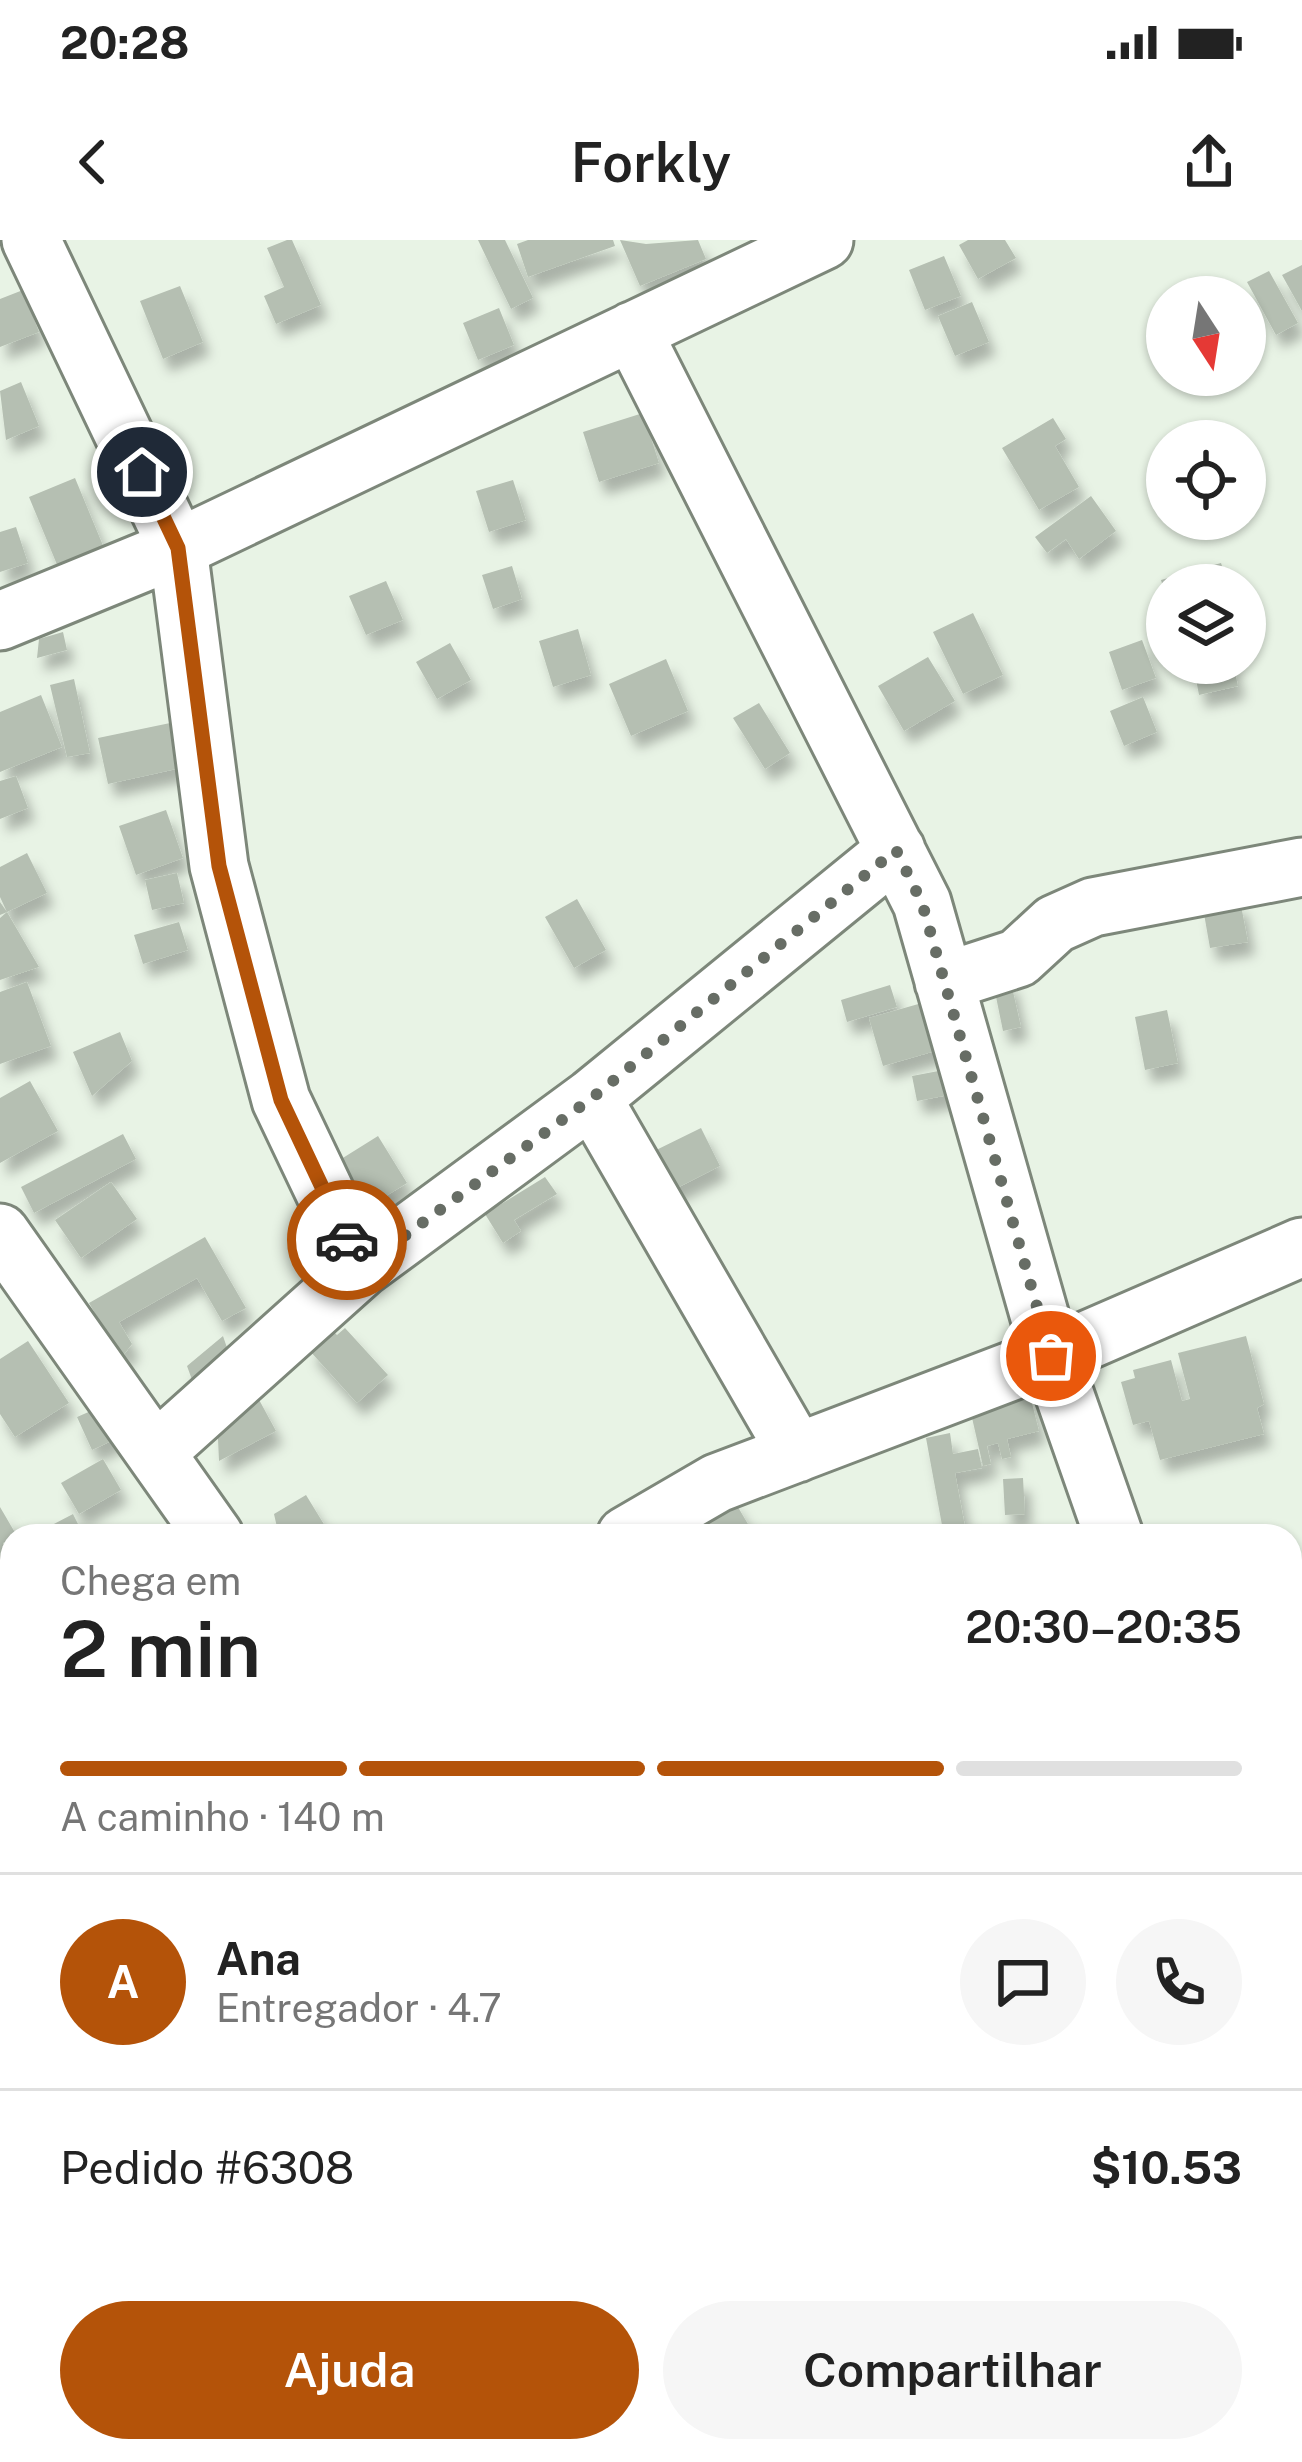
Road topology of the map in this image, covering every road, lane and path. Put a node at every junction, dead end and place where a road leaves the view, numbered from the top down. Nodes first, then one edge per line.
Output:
1 (824, 240) edge
2 (30, 249) edge
3 (632, 332) junction
4 (178, 548) junction
5 (0, 621) edge
6 (896, 850) junction
7 (1302, 866) edge
8 (944, 982) junction
9 (592, 1098) junction
10 (0, 1233) edge
11 (1302, 1247) edge
12 (361, 1268) junction
13 (1051, 1356) junction
14 (156, 1451) junction
15 (797, 1453) junction
16 (206, 1524) edge
17 (647, 1524) edge
18 (1110, 1524) edge

1 - 3 street
2 - 4 street
3 - 4 street
3 - 6 street
4 - 5 street
4 - 12 street
6 - 8 street
6 - 9 street
7 - 8 street
8 - 13 street
9 - 12 street
9 - 15 street
10 - 14 street
11 - 13 street
12 - 14 street
13 - 15 street
13 - 18 street
14 - 16 street
15 - 17 street

